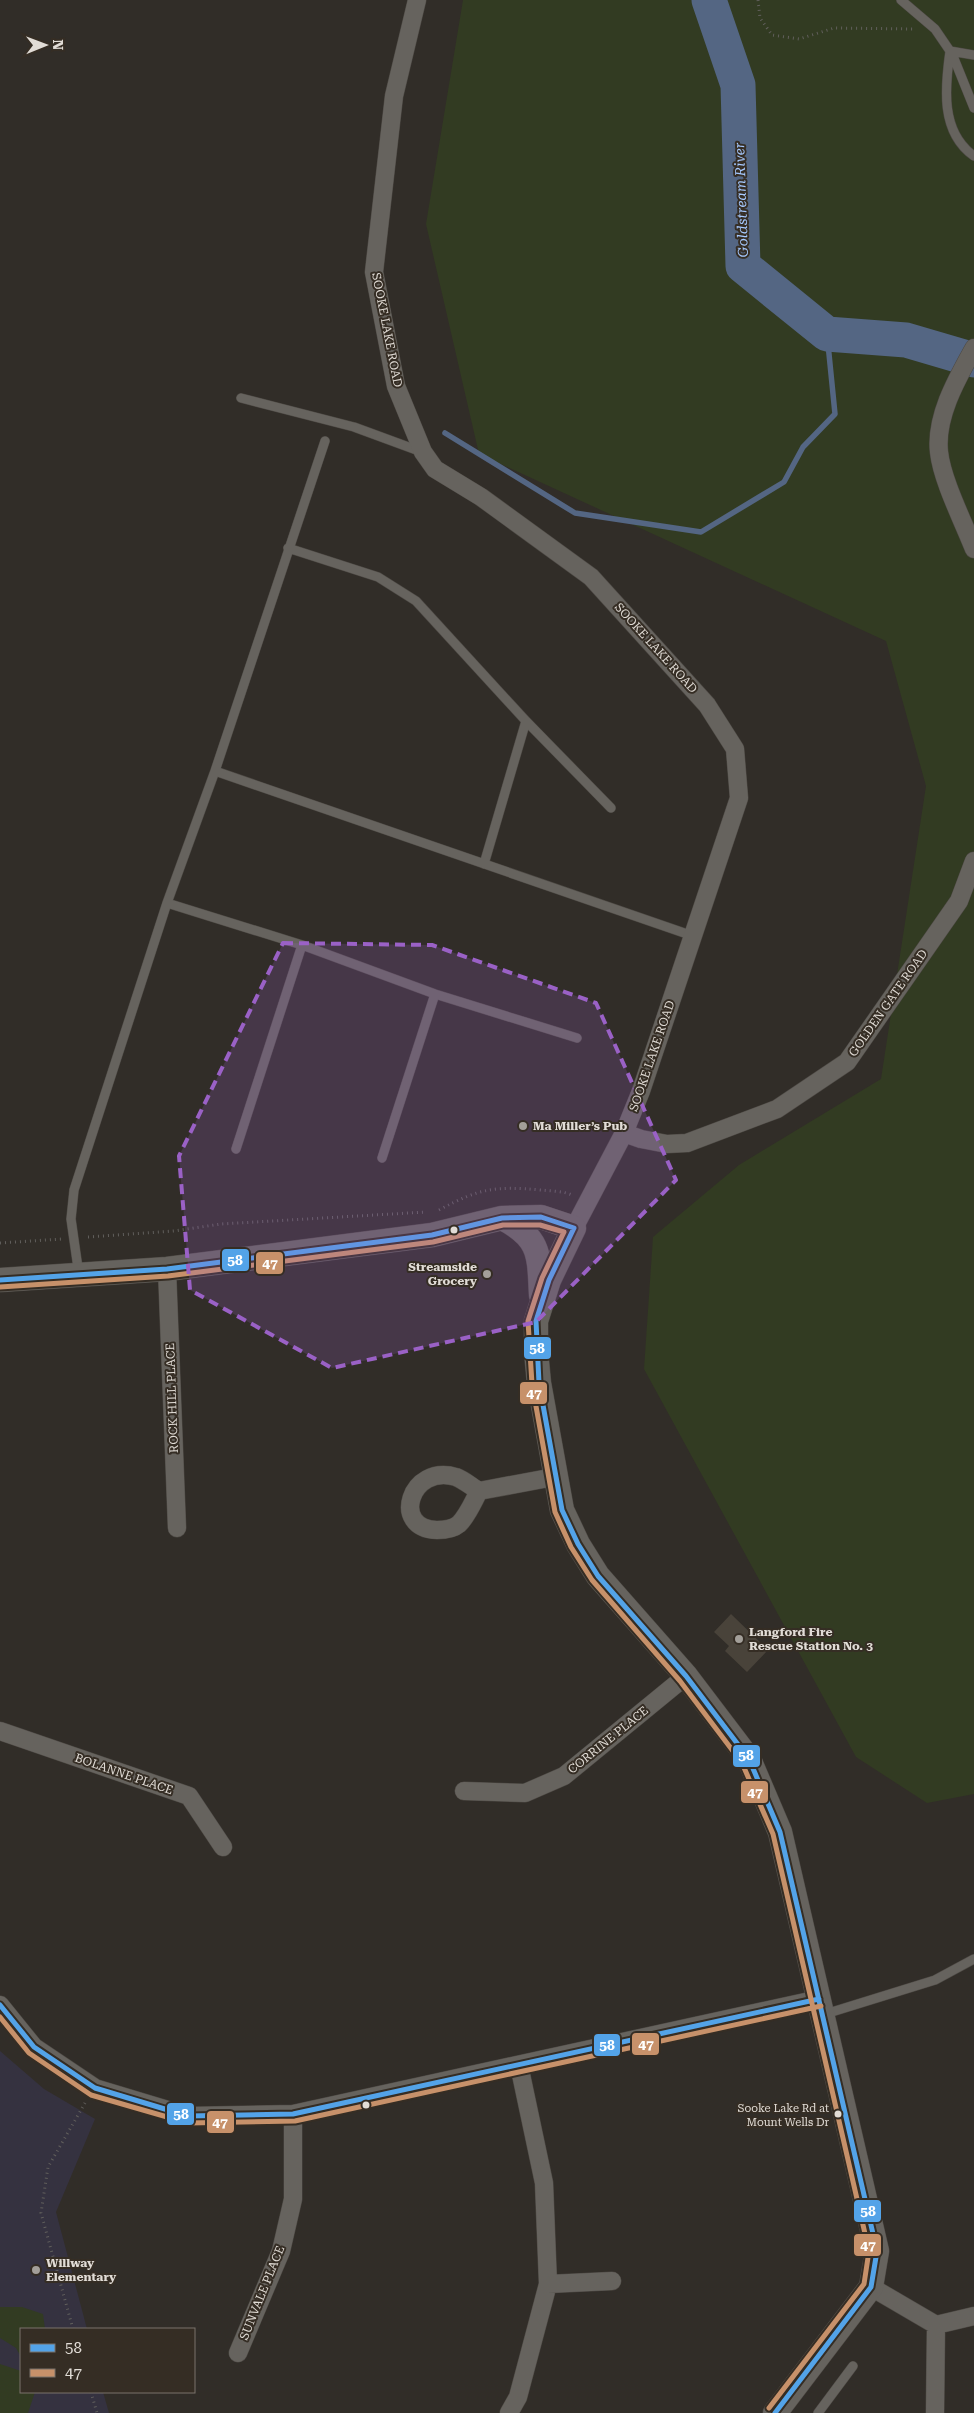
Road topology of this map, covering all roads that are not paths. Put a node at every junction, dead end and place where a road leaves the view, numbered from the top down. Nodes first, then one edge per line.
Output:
1 (417, 0) edge
2 (901, 0) edge
3 (950, 50) junction
4 (974, 55) edge
5 (974, 108) edge
6 (974, 156) edge
7 (974, 348) edge
8 (240, 398) dead end
9 (325, 441) dead end
10 (423, 452) junction
11 (288, 548) junction
12 (974, 549) edge
13 (526, 721) junction
14 (216, 771) junction
15 (611, 808) dead end
16 (974, 861) edge
17 (484, 864) junction
18 (167, 903) junction
19 (693, 936) junction
20 (302, 945) junction
21 (435, 994) junction
22 (577, 1038) dead end
23 (624, 1133) junction
24 (236, 1149) dead end
25 (382, 1158) dead end
26 (502, 1218) junction
27 (574, 1228) junction
28 (167, 1269) junction
29 (79, 1275) junction
30 (0, 1280) edge
31 (542, 1299) junction
32 (554, 1477) junction
33 (479, 1491) dead end
34 (177, 1528) dead end
35 (686, 1676) junction
36 (0, 1731) edge
37 (464, 1791) dead end
38 (223, 1847) dead end
39 (974, 1959) edge
40 (0, 2005) edge
41 (820, 2007) junction
42 (519, 2065) junction
43 (293, 2114) junction
44 (612, 2281) dead end
45 (548, 2284) junction
46 (871, 2287) junction
47 (974, 2316) edge
48 (936, 2326) junction
49 (238, 2353) dead end
50 (853, 2366) dead end
51 (509, 2413) edge
52 (776, 2413) edge
53 (818, 2413) edge
54 (935, 2413) edge

1 - 10 street, SOOKE LAKE ROAD
2 - 3 lane
3 - 4 lane
3 - 5 lane
3 - 6 lane
7 - 12 street
8 - 10 lane
9 - 11 lane
10 - 19 street, SOOKE LAKE ROAD
11 - 13 lane
11 - 14 lane
13 - 15 lane
13 - 17 lane
14 - 17 lane
14 - 18 lane
16 - 23 street, GOLDEN GATE ROAD
17 - 19 lane
18 - 20 lane
18 - 29 lane
19 - 23 street, SOOKE LAKE ROAD
20 - 21 lane
20 - 24 lane
21 - 22 lane
21 - 25 lane
23 - 27 street, SOOKE LAKE ROAD
26 - 27 street
26 - 28 street
26 - 31 street
27 - 31 street, SOOKE LAKE ROAD
28 - 29 street
28 - 34 street, ROCK HILL PLACE
29 - 30 street
31 - 32 street, SOOKE LAKE ROAD
32 - 33 street
32 - 35 street, SOOKE LAKE ROAD
35 - 37 street, CORRINE PLACE
35 - 41 street, SOOKE LAKE ROAD
36 - 38 street, BOLANNE PLACE
39 - 41 lane
40 - 43 street
41 - 42 street
41 - 46 street, SOOKE LAKE ROAD
42 - 43 street
42 - 45 street
43 - 49 street, SUNVALE PLACE
44 - 45 street
45 - 51 street
46 - 48 street
46 - 52 street
47 - 48 street
48 - 54 street
50 - 53 lane

